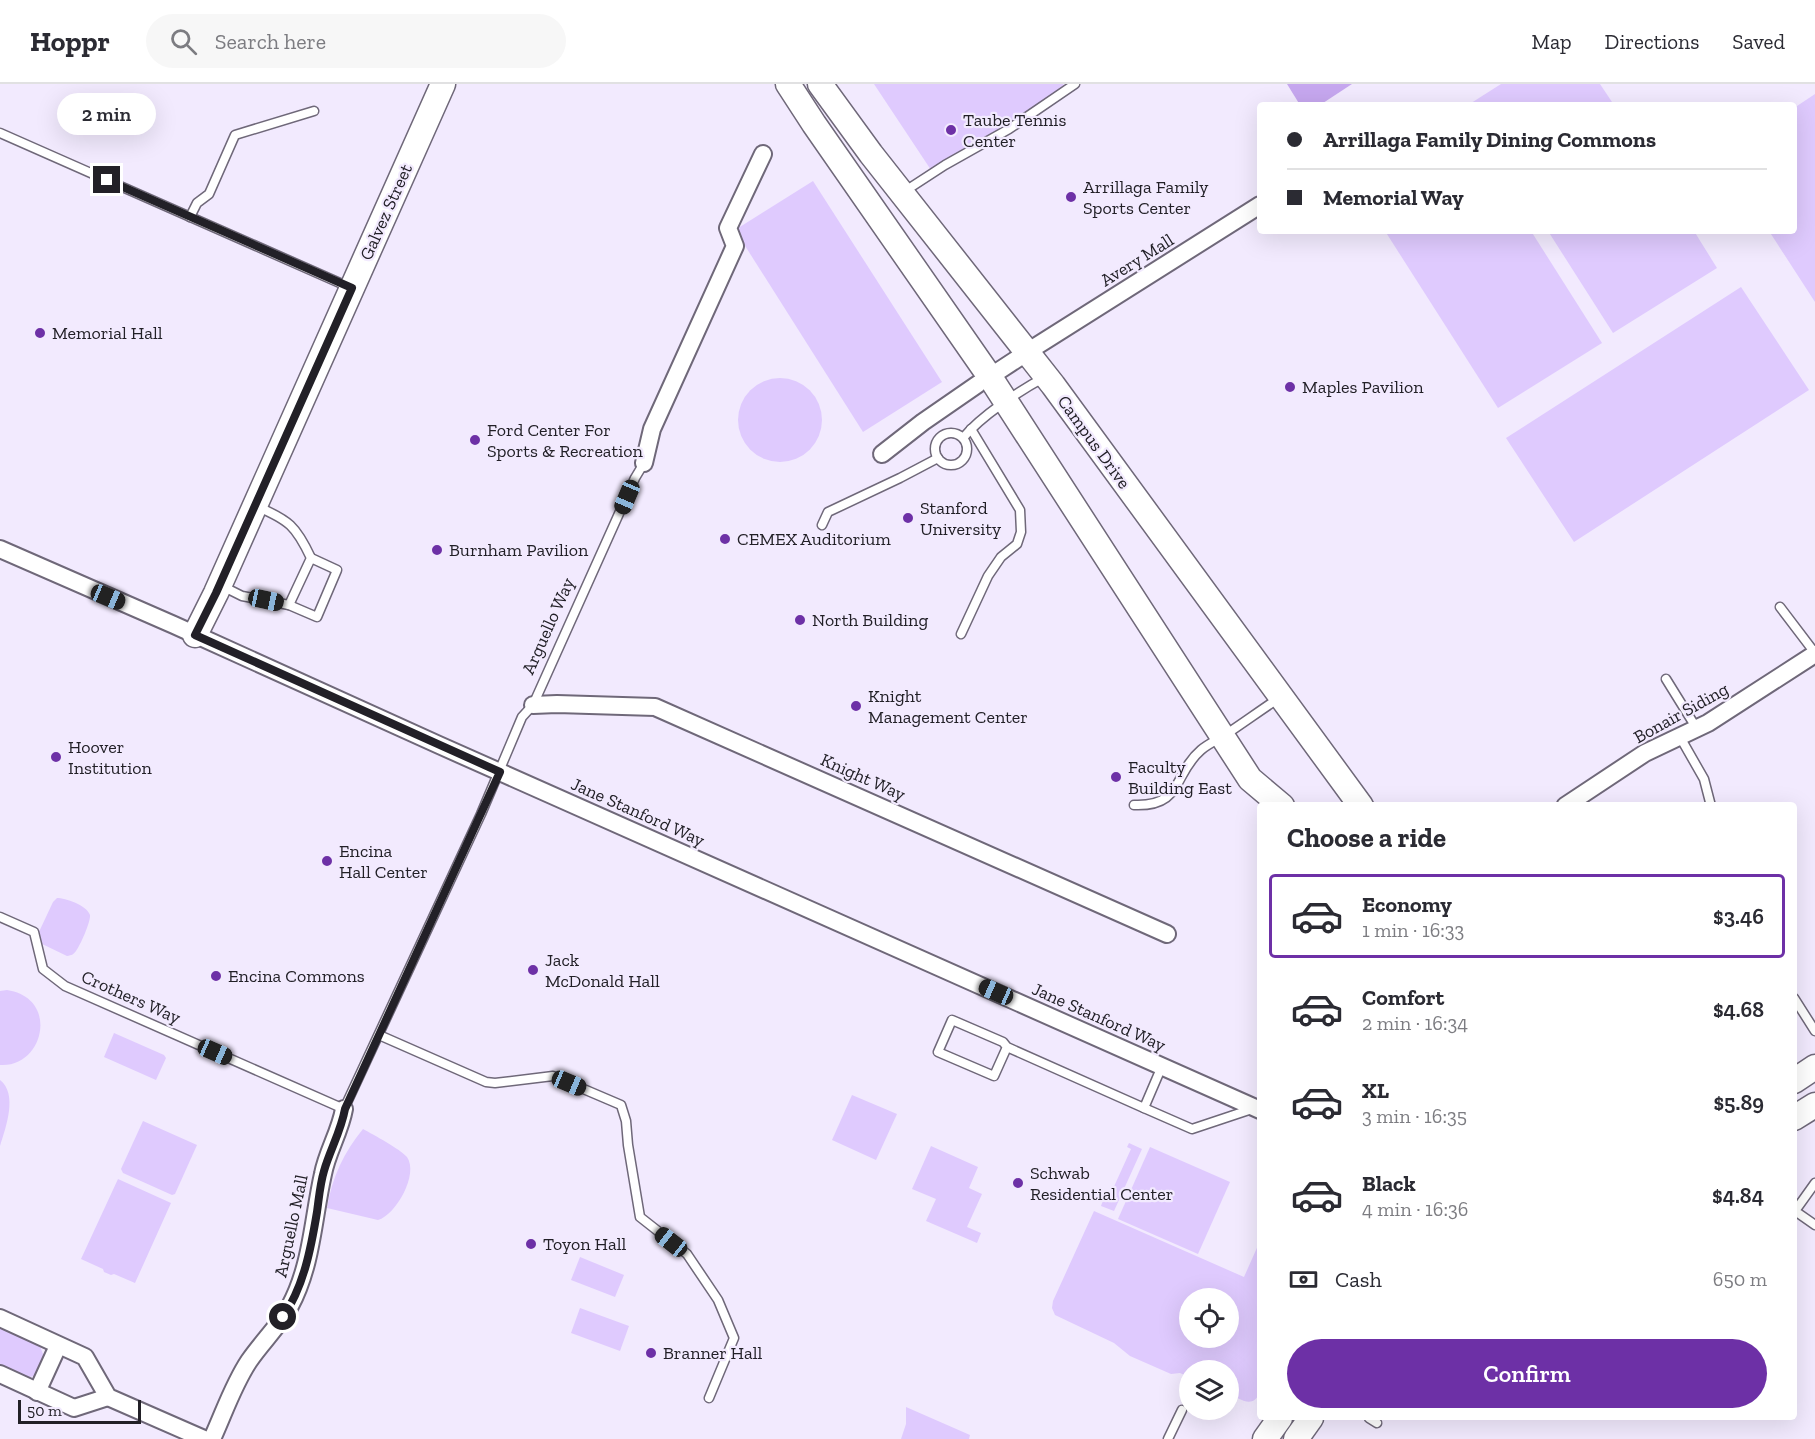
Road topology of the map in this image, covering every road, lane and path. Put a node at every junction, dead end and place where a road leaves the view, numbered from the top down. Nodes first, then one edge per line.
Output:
1 (443, 84) edge
2 (788, 84) edge
3 (820, 84) edge
4 (1075, 84) edge
5 (314, 111) dead end
6 (0, 133) edge
7 (762, 154) dead end
8 (902, 193) junction
9 (1257, 207) edge
10 (190, 217) junction
11 (352, 288) junction
12 (1035, 347) dead end
13 (1020, 357) dead end
14 (994, 374) dead end
15 (1045, 377) junction
16 (978, 384) dead end
17 (1005, 402) junction
18 (971, 429) junction
19 (963, 438) junction
20 (882, 454) dead end
21 (938, 458) junction
22 (644, 463) joint
23 (255, 505) junction
24 (822, 525) dead end
25 (0, 549) edge
26 (311, 558) junction
27 (220, 585) junction
28 (289, 605) junction
29 (1780, 607) dead end
30 (961, 634) dead end
31 (195, 635) junction
32 (1815, 653) edge
33 (1666, 680) dead end
34 (1281, 697) junction
35 (533, 705) junction
36 (1697, 729) junction
37 (1222, 737) junction
38 (1680, 737) junction
39 (500, 772) junction
40 (1277, 802) edge
41 (1358, 802) edge
42 (1571, 802) edge
43 (1710, 802) edge
44 (1134, 806) dead end
45 (0, 917) edge
46 (1167, 933) dead end
47 (1797, 1003) edge
48 (1815, 1031) edge
49 (379, 1035) junction
50 (1007, 1047) junction
51 (1162, 1066) junction
52 (1815, 1067) edge
53 (1797, 1079) edge
54 (1815, 1105) edge
55 (1144, 1108) junction
56 (345, 1109) junction
57 (1257, 1109) edge
58 (1797, 1116) edge
59 (1815, 1182) edge
60 (1797, 1207) edge
61 (1797, 1213) edge
62 (1815, 1225) edge
63 (0, 1318) edge
64 (51, 1342) junction
65 (0, 1374) edge
66 (37, 1392) junction
67 (108, 1397) junction
68 (709, 1398) dead end
69 (1179, 1416) edge
70 (1278, 1420) edge
71 (1310, 1420) edge
72 (204, 1439) edge
73 (212, 1439) edge
74 (1168, 1439) edge
75 (1264, 1439) edge
76 (1296, 1439) edge

1 - 11 street, Galvez Street
2 - 17 street
3 - 8 street, Campus Drive
4 - 8 lane
5 - 10 lane
6 - 10 lane
7 - 22 street, Arguello Way
8 - 15 street, Campus Drive
9 - 12 street, Avery Mall
10 - 11 lane
11 - 23 street, Galvez Street
13 - 14 street
15 - 17 lane
15 - 34 street, Campus Drive
16 - 20 street
17 - 18 lane
17 - 37 street
18 - 19 lane
18 - 30 lane
19 - 21 lane
19 - 21 lane
21 - 24 lane
22 - 35 lane, Arguello Way
23 - 26 lane
23 - 27 street, Galvez Street
25 - 31 street, Jane Stanford Way
26 - 28 lane
26 - 28 lane
27 - 28 lane
27 - 31 street, Galvez Street
29 - 32 lane
31 - 39 street, Jane Stanford Way
32 - 36 street, Bonair Siding
33 - 36 lane
34 - 37 lane
34 - 41 street, Campus Drive
35 - 39 lane, Arguello Way
35 - 46 street, Knight Way
36 - 38 street, Bonair Siding
37 - 40 street
37 - 44 lane
38 - 42 street, Bonair Siding
38 - 43 lane
39 - 49 lane, Arguello Way
39 - 51 street, Jane Stanford Way
45 - 56 lane, Crothers Way
47 - 48 lane
49 - 56 lane, Arguello Way
49 - 68 lane
50 - 50 lane
50 - 55 lane
51 - 55 lane
51 - 57 street, Jane Stanford Way
52 - 53 street
54 - 58 street
55 - 57 lane
56 - 73 street, Arguello Mall
59 - 60 lane
61 - 62 lane
63 - 64 street
64 - 66 street
64 - 67 street
65 - 66 street
66 - 67 street
67 - 72 street
69 - 74 lane
70 - 75 street
71 - 76 street

